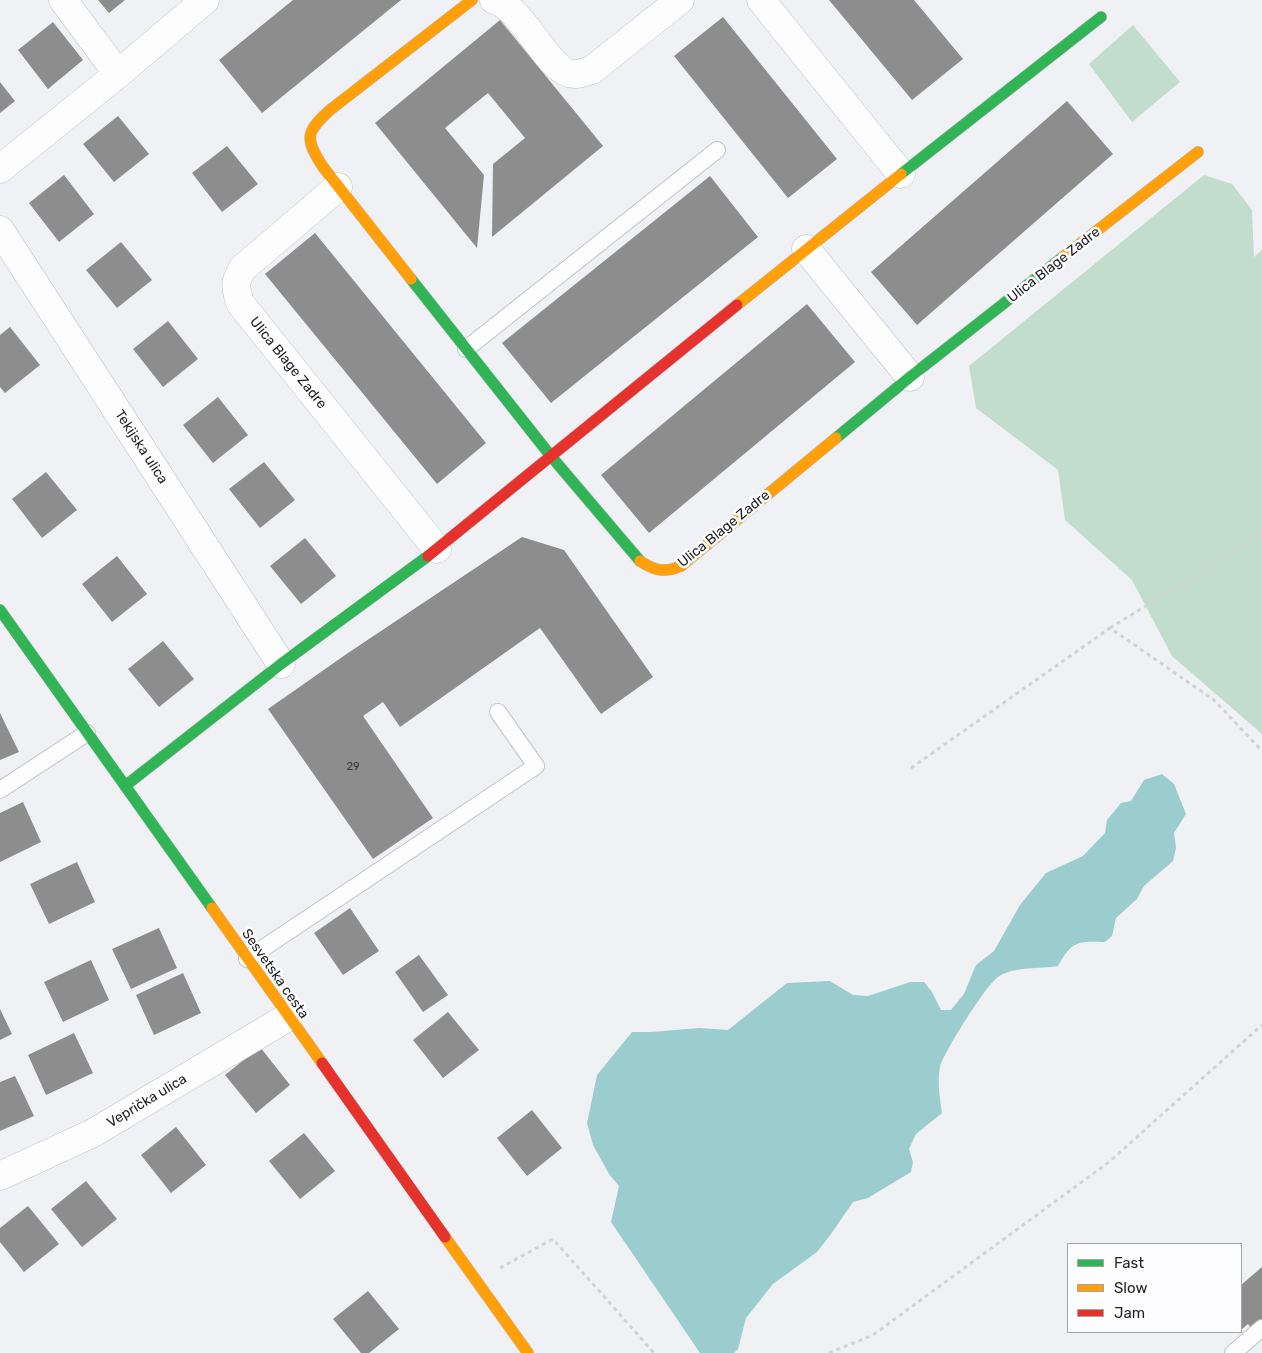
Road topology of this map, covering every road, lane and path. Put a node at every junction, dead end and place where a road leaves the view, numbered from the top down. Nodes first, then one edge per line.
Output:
1 (63, 0) edge
2 (205, 0) edge
3 (472, 0) edge
4 (494, 0) edge
5 (680, 0) edge
6 (761, 0) edge
7 (1101, 17) dead end
8 (118, 74) junction
9 (717, 150) dead end
10 (1198, 152) dead end
11 (0, 169) edge
12 (900, 174) junction
13 (338, 187) junction
14 (0, 230) edge
15 (806, 249) junction
16 (466, 349) junction
17 (910, 377) junction
18 (550, 455) junction
19 (1262, 534) edge
20 (437, 549) junction
21 (0, 610) edge
22 (1110, 628) junction
23 (281, 664) junction
24 (498, 712) dead end
25 (87, 733) junction
26 (1262, 751) edge
27 (911, 768) dead end
28 (125, 786) junction
29 (0, 790) edge
30 (247, 959) junction
31 (288, 1017) junction
32 (1262, 1025) edge
33 (0, 1176) edge
34 (506, 1264) dead end
35 (1262, 1328) edge
36 (528, 1353) edge
37 (654, 1353) edge
38 (829, 1353) edge
39 (1233, 1353) edge

1 - 8 street
2 - 8 street
3 - 13 street, Ulica Blage Zadre
4 - 5 street
6 - 12 street
7 - 12 street
8 - 11 street
9 - 16 lane
10 - 17 street, Ulica Blage Zadre
12 - 15 street
13 - 16 street, Ulica Blage Zadre
13 - 20 street, Ulica Blage Zadre
14 - 23 street, Tekijska ulica
15 - 17 street
15 - 18 street
16 - 18 street, Ulica Blage Zadre
17 - 18 street, Ulica Blage Zadre
18 - 20 street
19 - 22 path
20 - 23 street
21 - 25 street, Sesvetska cesta
22 - 26 path
22 - 27 path
23 - 28 street
24 - 30 lane
25 - 28 street, Sesvetska cesta
25 - 29 lane
28 - 30 street, Sesvetska cesta
30 - 31 street, Sesvetska cesta
31 - 33 street, Veprička ulica
31 - 36 street, Sesvetska cesta
32 - 38 path
34 - 37 path
35 - 39 lane

